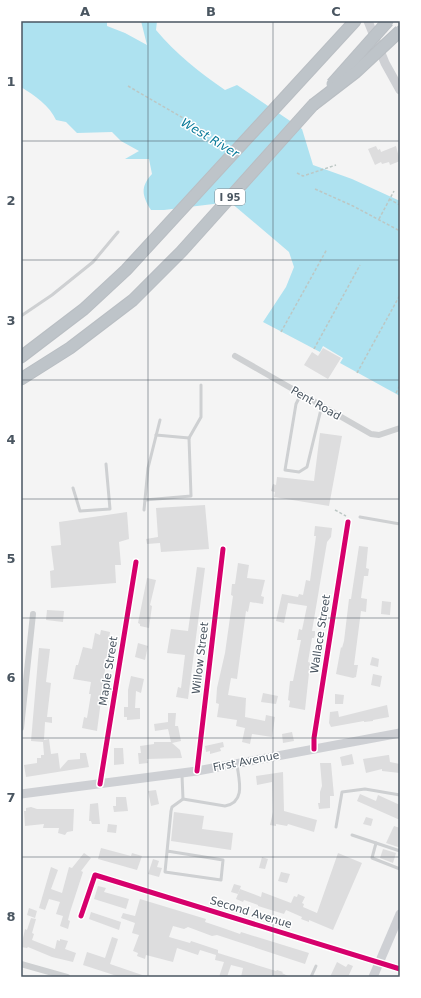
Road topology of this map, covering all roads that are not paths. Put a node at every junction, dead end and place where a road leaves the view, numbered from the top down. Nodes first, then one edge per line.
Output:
1 (354, 21) edge
2 (368, 21) edge
3 (388, 21) edge
4 (400, 32) edge
5 (400, 90) edge
6 (313, 105) junction
7 (118, 232) dead end
8 (21, 316) edge
9 (236, 356) dead end
10 (21, 357) edge
11 (21, 379) edge
12 (201, 385) dead end
13 (301, 394) junction
14 (322, 405) junction
15 (160, 420) dead end
16 (400, 428) edge
17 (156, 435) junction
18 (189, 438) junction
19 (106, 464) dead end
20 (73, 488) dead end
21 (145, 500) junction
22 (144, 510) dead end
23 (360, 516) dead end
24 (348, 522) dead end
25 (400, 524) edge
26 (223, 549) dead end
27 (136, 562) dead end
28 (33, 614) dead end
29 (21, 728) edge
30 (400, 733) edge
31 (314, 749) junction
32 (236, 762) junction
33 (197, 771) junction
34 (182, 773) junction
35 (100, 784) junction
36 (21, 794) edge
37 (400, 795) edge
38 (183, 799) junction
39 (336, 827) dead end
40 (352, 836) dead end
41 (376, 843) junction
42 (167, 851) junction
43 (400, 851) edge
44 (400, 869) edge
45 (400, 914) edge
46 (81, 916) dead end
47 (380, 962) junction
48 (21, 964) edge
49 (316, 966) dead end
50 (400, 969) edge
51 (67, 977) edge
52 (311, 977) edge
53 (373, 977) edge

1 - 10 highway, I 95
2 - 5 main road
3 - 6 highway, I 95, bridge
4 - 6 highway, bridge
6 - 11 highway, I 95
7 - 8 lane
9 - 13 street, Pent Road
12 - 18 lane
13 - 14 street, Pent Road
13 - 14 lane
14 - 16 street, Pent Road
15 - 17 lane
17 - 18 lane
17 - 21 lane
18 - 21 lane
19 - 20 lane
21 - 22 lane
23 - 25 lane
24 - 31 street, Wallace Street
26 - 33 street, Willow Street
27 - 35 street, Maple Street
28 - 29 street
30 - 31 main road, First Avenue
31 - 32 main road, First Avenue
32 - 33 main road, First Avenue
32 - 38 lane
33 - 34 main road, First Avenue
34 - 35 main road, First Avenue
34 - 38 lane
35 - 36 main road, First Avenue
37 - 39 lane
38 - 42 lane
40 - 41 lane
41 - 43 lane
41 - 44 lane
42 - 42 lane
45 - 47 main road
46 - 47 street, Second Avenue
47 - 50 street, Second Avenue
47 - 53 main road
48 - 51 street
49 - 52 lane

